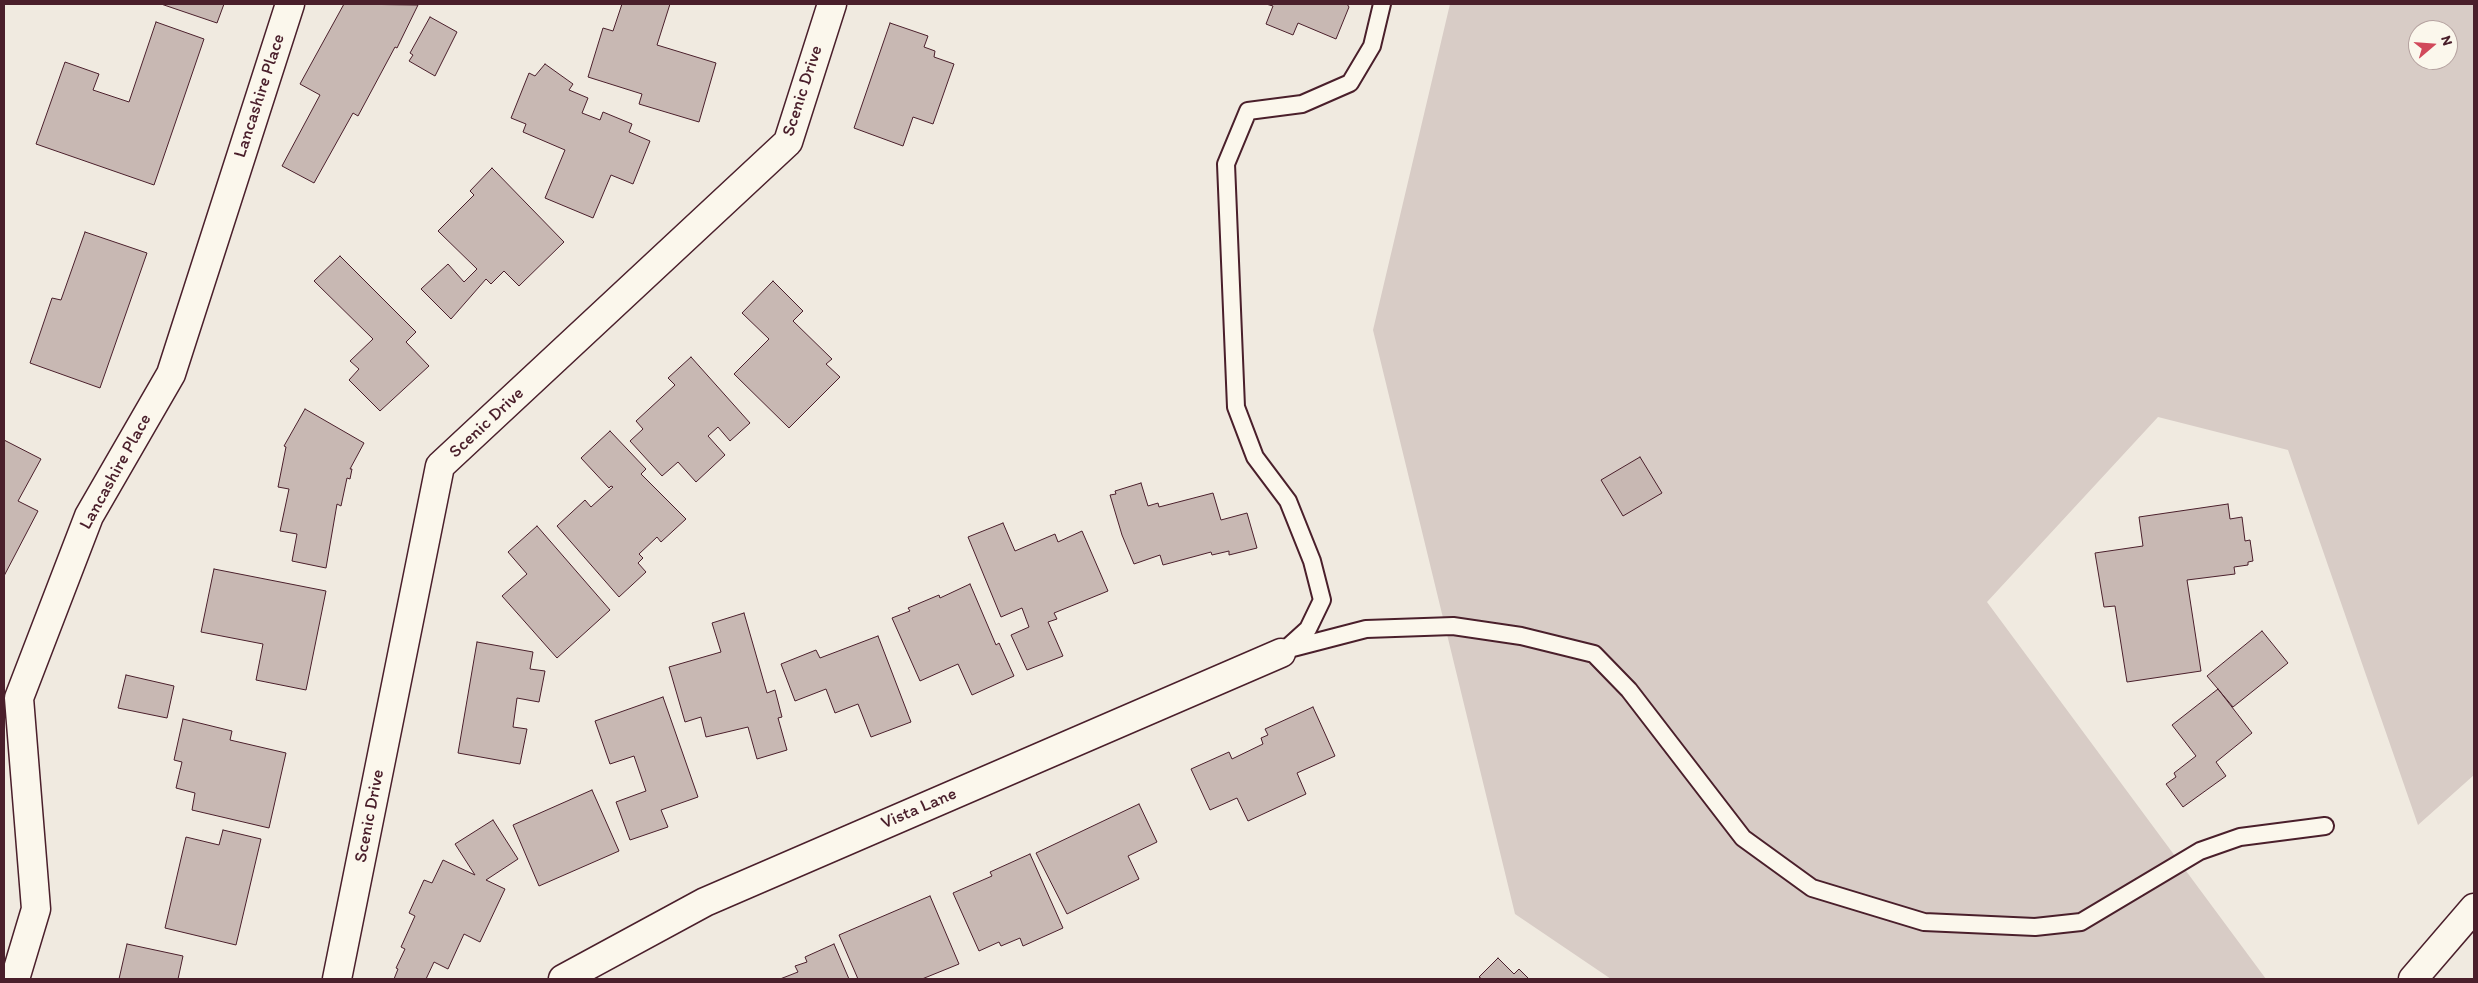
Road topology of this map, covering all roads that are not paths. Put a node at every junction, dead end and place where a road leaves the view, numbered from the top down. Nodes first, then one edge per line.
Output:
1 (290, 4) edge
2 (832, 4) edge
3 (1382, 4) edge
4 (1283, 651) junction
5 (2325, 826) dead end
6 (2474, 908) edge
7 (15, 979) edge
8 (337, 979) edge
9 (563, 979) edge
10 (2413, 979) edge

1 - 7 street, Lancashire Place
2 - 8 street, Scenic Drive
3 - 4 lane
4 - 5 lane
4 - 9 street, Vista Lane
6 - 10 street

